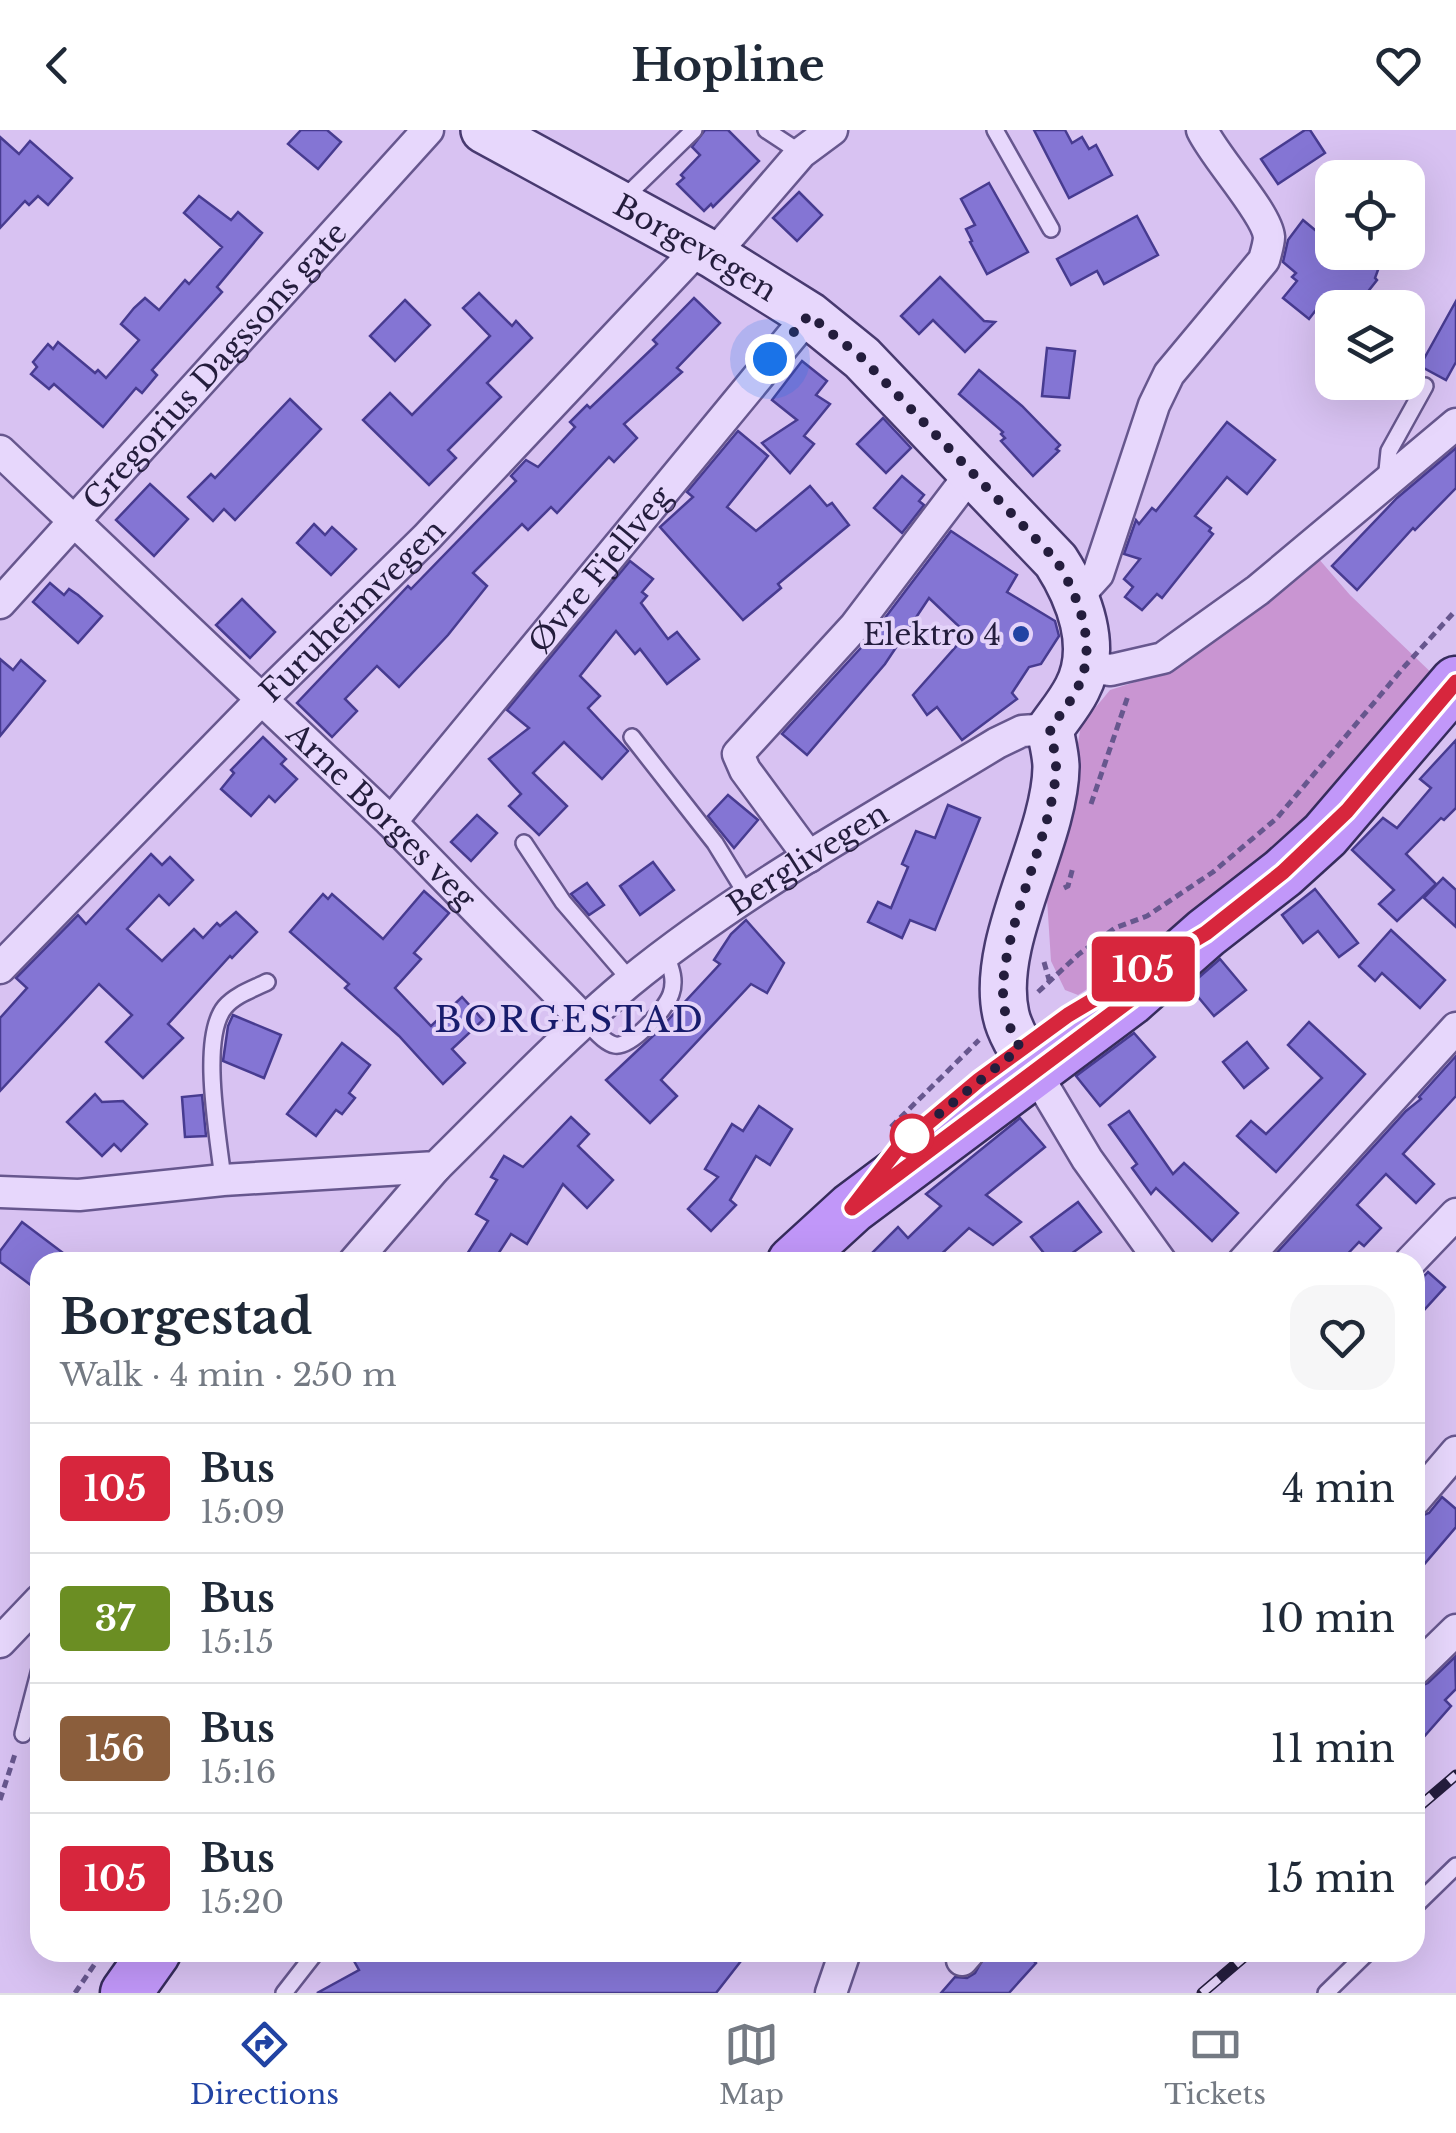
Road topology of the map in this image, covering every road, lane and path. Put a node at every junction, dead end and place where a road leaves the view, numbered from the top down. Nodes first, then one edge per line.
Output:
1 (428, 130) edge
2 (484, 130) edge
3 (694, 130) edge
4 (766, 130) edge
5 (832, 130) edge
6 (995, 130) edge
7 (1202, 130) edge
8 (801, 153) junction
9 (618, 204) junction
10 (1051, 229) dead end
11 (706, 252) junction
12 (809, 315) junction
13 (1417, 400) edge
14 (1456, 424) edge
15 (0, 452) edge
16 (972, 472) junction
17 (1386, 481) junction
18 (74, 522) junction
19 (1078, 596) junction
20 (0, 603) edge
21 (1456, 610) edge
22 (1086, 666) junction
23 (1456, 682) edge
24 (261, 700) junction
25 (1050, 729) junction
26 (632, 737) dead end
27 (391, 822) junction
28 (524, 843) dead end
29 (809, 857) junction
30 (747, 894) junction
31 (666, 955) junction
32 (0, 968) edge
33 (632, 981) junction
34 (266, 982) dead end
35 (584, 1020) junction
36 (1456, 1028) edge
37 (1020, 1045) junction
38 (882, 1137) dead end
39 (436, 1167) junction
40 (223, 1180) junction
41 (0, 1192) edge
42 (1456, 1214) edge
43 (363, 1252) edge
44 (804, 1252) edge
45 (1154, 1252) edge
46 (1252, 1252) edge
47 (1420, 1252) edge
48 (1442, 1463) edge
49 (1425, 1486) edge
50 (30, 1610) edge
51 (1456, 1630) edge
52 (0, 1642) edge
53 (1425, 1660) edge
54 (30, 1707) edge
55 (28, 1715) junction
56 (30, 1718) edge
57 (23, 1734) joint
58 (0, 1800) edge
59 (1456, 1866) edge
60 (1425, 1896) edge
61 (95, 1962) edge
62 (148, 1962) edge
63 (308, 1962) edge
64 (842, 1962) edge
65 (1358, 1962) edge
66 (75, 1993) edge
67 (126, 1993) edge
68 (284, 1993) edge
69 (832, 1993) edge
70 (1326, 1993) edge

1 - 18 street, Gregorius Dagssons gate
2 - 9 street, Borgevegen
3 - 9 lane
4 - 8 lane
5 - 8 street, Furuheimvegen
6 - 10 lane
7 - 19 street
8 - 11 street, Furuheimvegen
9 - 11 street, Borgevegen
11 - 12 street, Borgevegen
11 - 24 street, Furuheimvegen
12 - 16 street, Borgevegen
12 - 27 street, Øvre Fjellveg
13 - 17 lane
14 - 17 street
15 - 18 street, Arne Borges veg
16 - 19 street, Borgevegen
16 - 29 street
17 - 22 street
18 - 20 street, Gregorius Dagssons gate
18 - 24 street, Arne Borges veg
19 - 22 street, Borgevegen
21 - 37 path
22 - 25 street
23 - 37 main road
24 - 27 street, Arne Borges veg
24 - 32 street, Furuheimvegen
25 - 29 street, Berglivegen
25 - 37 street
26 - 30 lane
27 - 35 street, Arne Borges veg
28 - 33 lane
29 - 30 street, Berglivegen
30 - 31 street, Berglivegen
31 - 33 street, Berglivegen
31 - 35 lane
33 - 35 street, Berglivegen
34 - 40 lane
35 - 39 street, Berglivegen
36 - 46 street
37 - 38 path
37 - 44 main road
37 - 45 street
39 - 40 street
39 - 43 street
40 - 41 street
42 - 47 street
48 - 49 street
50 - 52 street
51 - 53 street
54 - 55 lane
55 - 56 lane
55 - 57 lane
57 - 58 path
59 - 60 lane
61 - 66 path
62 - 67 main road
63 - 68 lane
64 - 69 street
65 - 70 lane

